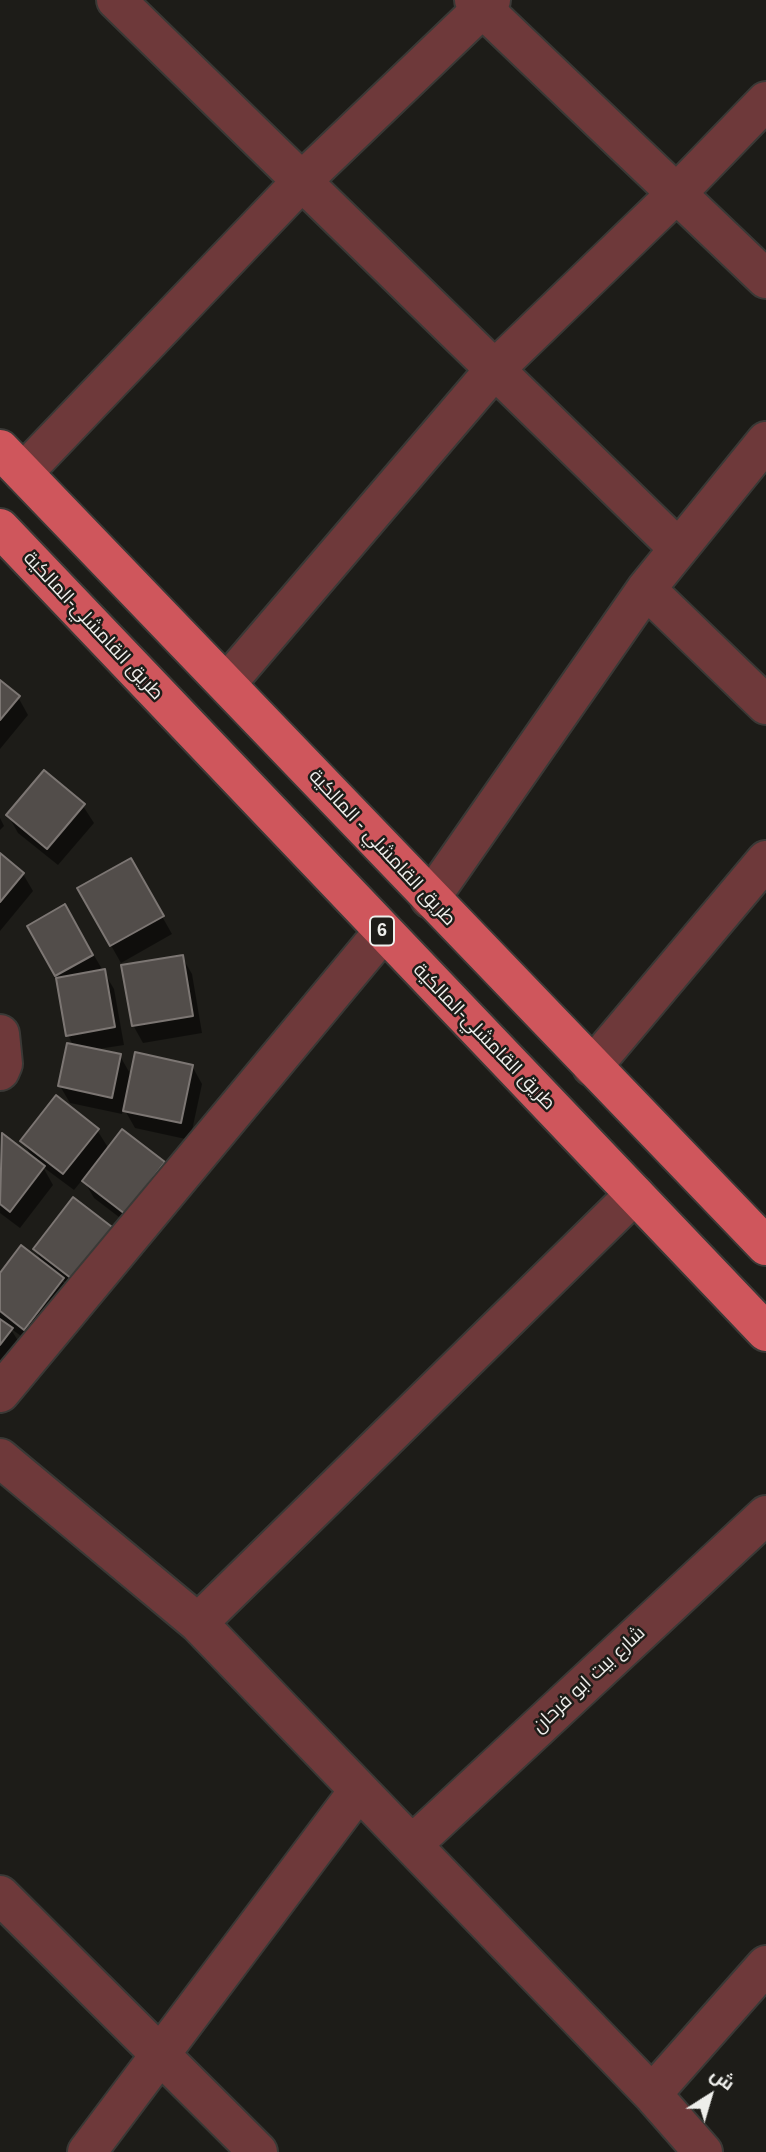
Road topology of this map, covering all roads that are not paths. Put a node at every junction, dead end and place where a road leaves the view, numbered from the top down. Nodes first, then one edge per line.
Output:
1 (116, 0) edge
2 (482, 3) edge
3 (766, 101) edge
4 (302, 181) junction
5 (676, 194) junction
6 (766, 279) edge
7 (495, 369) junction
8 (766, 441) edge
9 (11, 461) edge
10 (0, 528) edge
11 (678, 548) junction
12 (646, 589) junction
13 (226, 683) junction
14 (766, 705) edge
15 (766, 860) edge
16 (430, 899) junction
17 (383, 933) junction
18 (0, 1034) edge
19 (593, 1067) junction
20 (0, 1071) edge
21 (635, 1194) junction
22 (766, 1246) edge
23 (766, 1332) edge
24 (0, 1393) edge
25 (0, 1458) edge
26 (766, 1515) edge
27 (198, 1623) junction
28 (359, 1790) junction
29 (413, 1844) junction
30 (0, 1895) edge
31 (766, 1965) edge
32 (160, 2054) junction
33 (652, 2094) junction
34 (88, 2152) edge
35 (258, 2152) edge
36 (703, 2152) edge

1 - 4 street
2 - 4 street
2 - 5 street
3 - 5 street
4 - 7 street
4 - 9 street
5 - 6 street
5 - 7 street
7 - 11 street
7 - 13 street
8 - 11 street
9 - 13 highway, طريق القامشلي - المالكية
10 - 17 highway, طريق القامشلي-المالكية / 6
11 - 12 street
12 - 14 street
12 - 16 street
13 - 16 highway, طريق القامشلي - المالكية
15 - 19 street
16 - 19 highway, طريق القامشلي - المالكية
17 - 21 highway, طريق القامشلي-المالكية / 6
17 - 24 street
18 - 20 street
19 - 22 highway, طريق القامشلي - المالكية
21 - 23 highway, طريق القامشلي-المالكية / 6
21 - 27 street
25 - 27 street
26 - 29 street, شارع بيت ابو فرحان
27 - 28 street
28 - 29 street
28 - 32 street
29 - 33 street
30 - 32 street
31 - 33 street
32 - 34 street
32 - 35 street
33 - 36 street

